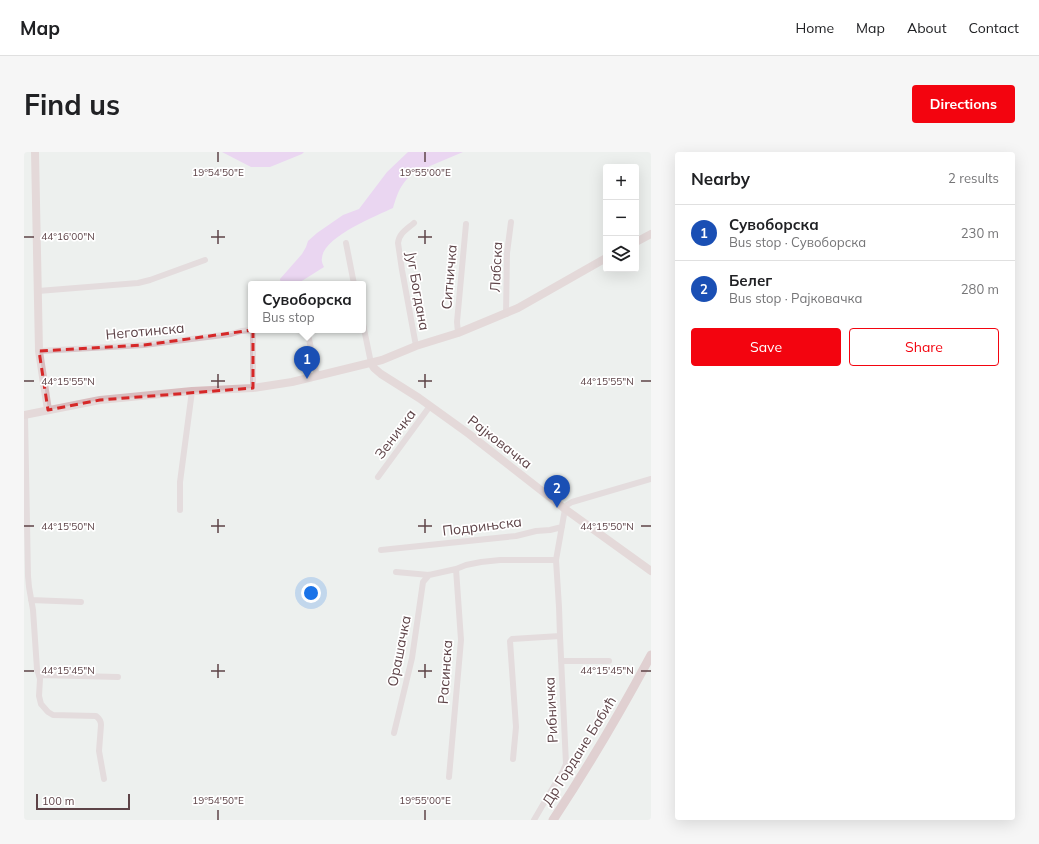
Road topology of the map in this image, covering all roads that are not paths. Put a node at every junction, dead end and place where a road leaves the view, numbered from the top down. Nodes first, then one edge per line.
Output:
1 (35, 152) edge
2 (511, 222) dead end
3 (414, 223) dead end
4 (466, 224) dead end
5 (651, 234) edge
6 (639, 240) edge
7 (346, 243) dead end
8 (205, 260) dead end
9 (603, 260) edge
10 (353, 281) edge
11 (38, 291) junction
12 (506, 314) junction
13 (248, 331) edge
14 (253, 333) edge
15 (308, 333) edge
16 (365, 333) edge
17 (458, 333) junction
18 (416, 346) junction
19 (39, 351) junction
20 (371, 363) junction
21 (317, 376) junction
22 (253, 388) junction
23 (192, 391) junction
24 (430, 406) junction
25 (48, 410) junction
26 (25, 415) edge
27 (378, 477) dead end
28 (651, 479) edge
29 (565, 509) junction
30 (180, 510) dead end
31 (562, 527) junction
32 (381, 550) dead end
33 (556, 560) junction
34 (456, 569) junction
35 (651, 570) edge
36 (396, 572) dead end
37 (429, 575) junction
38 (31, 600) junction
39 (81, 602) dead end
40 (560, 636) junction
41 (651, 655) edge
42 (561, 661) junction
43 (609, 661) dead end
44 (39, 675) junction
45 (118, 677) dead end
46 (394, 732) dead end
47 (513, 760) dead end
48 (449, 777) dead end
49 (104, 779) dead end
50 (534, 820) edge
51 (552, 820) edge

1 - 11 main road
2 - 12 street, Лабска
3 - 18 street, Југ Богдана
4 - 17 street, Ситничка
5 - 6 main road
7 - 10 street
8 - 11 street
9 - 12 main road
11 - 19 main road
12 - 17 main road
13 - 19 street, Неготинска
14 - 22 street
15 - 21 street
16 - 20 street
17 - 18 main road
18 - 20 main road
19 - 25 main road
20 - 21 main road
20 - 24 main road, Рајковачка
21 - 22 main road
22 - 23 main road
23 - 25 main road
23 - 30 street
24 - 27 street, Зеничка
24 - 29 main road, Рајковачка
25 - 26 main road
26 - 38 street
28 - 29 street
29 - 31 street, Рибничка
29 - 35 main road, Рајковачка
31 - 32 street, Подрињска
31 - 33 street, Рибничка
33 - 34 street
33 - 40 street, Рибничка
34 - 37 street
34 - 48 street, Расинска
36 - 37 street
37 - 46 street, Орашачка
38 - 39 street
38 - 44 street
40 - 42 street, Рибничка
40 - 47 street
41 - 51 main road, Др Гордане Бабић
42 - 43 street, Рибничка
42 - 50 street, Рибничка
44 - 45 street
44 - 49 street

